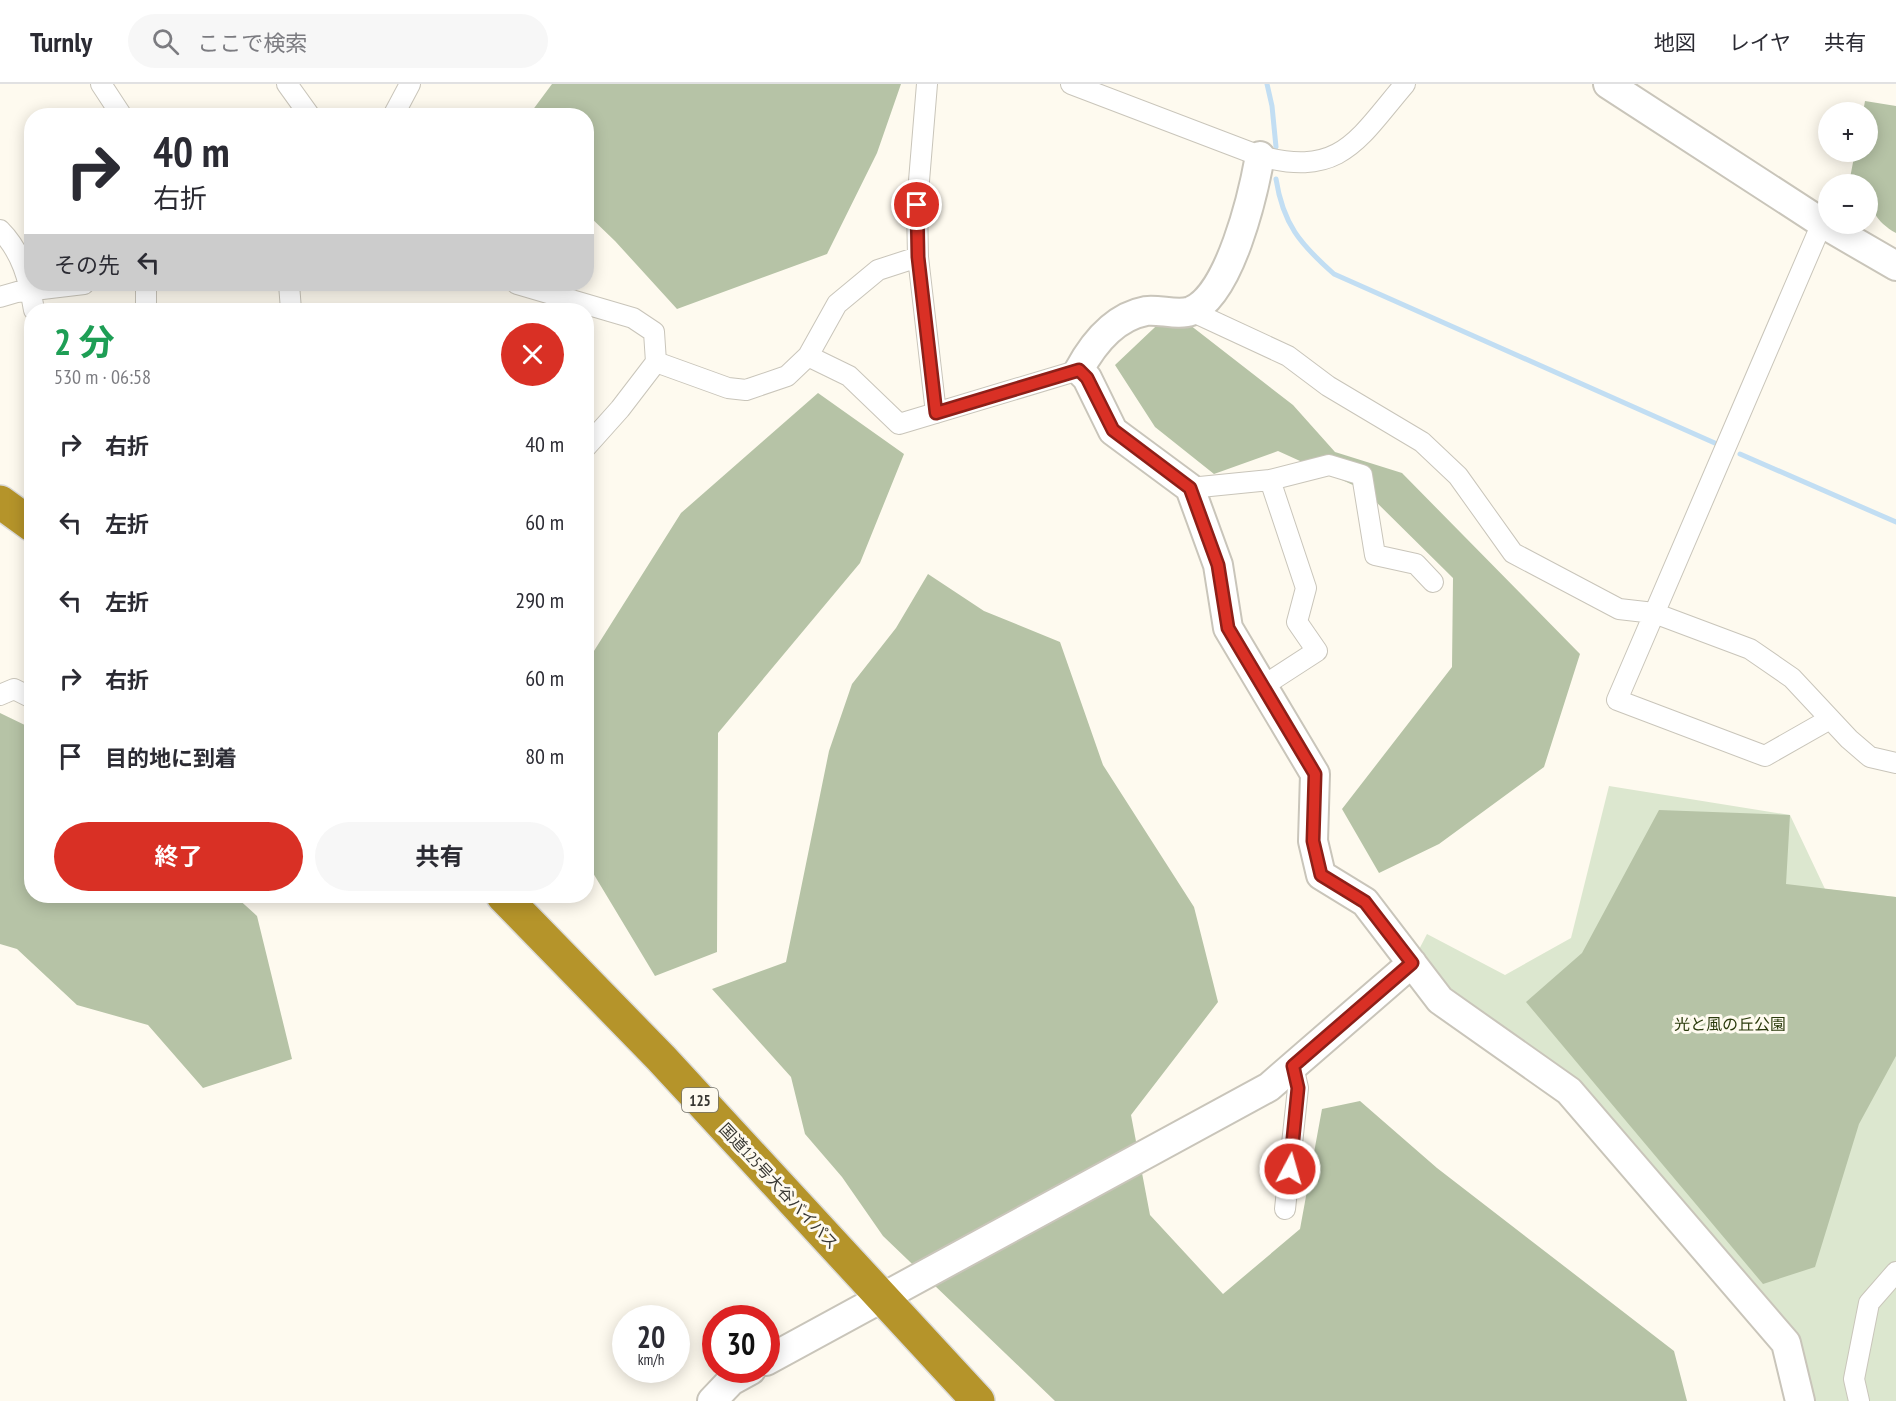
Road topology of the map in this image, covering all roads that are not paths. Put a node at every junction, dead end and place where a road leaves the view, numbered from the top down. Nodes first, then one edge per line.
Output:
1 (101, 84) edge
2 (287, 84) edge
3 (410, 84) edge
4 (927, 84) edge
5 (1071, 84) edge
6 (1405, 84) edge
7 (1608, 84) edge
8 (117, 108) edge
9 (304, 108) edge
10 (397, 108) edge
11 (1260, 156) junction
12 (1818, 220) edge
13 (0, 230) edge
14 (1818, 232) edge
15 (1841, 234) edge
16 (918, 257) junction
17 (1896, 266) edge
18 (24, 271) edge
19 (31, 291) joint
20 (541, 291) edge
21 (0, 297) edge
22 (33, 303) edge
23 (582, 303) edge
24 (594, 307) edge
25 (1191, 311) junction
26 (808, 356) junction
27 (656, 362) junction
28 (1079, 370) junction
29 (936, 413) junction
30 (594, 438) edge
31 (1270, 480) junction
32 (1190, 488) junction
33 (0, 502) edge
34 (24, 519) edge
35 (1433, 582) dead end
36 (1654, 614) junction
37 (1263, 687) junction
38 (24, 694) edge
39 (0, 695) edge
40 (1830, 719) junction
41 (1896, 763) edge
42 (510, 903) edge
43 (1412, 963) junction
44 (1293, 1066) junction
45 (1285, 1209) dead end
46 (1896, 1272) edge
47 (882, 1298) junction
48 (780, 1353) edge
49 (729, 1383) edge
50 (712, 1401) edge
51 (978, 1401) edge
52 (1800, 1401) edge
53 (1859, 1401) edge

1 - 8 street
2 - 9 street
3 - 10 street
4 - 16 street
5 - 11 street
6 - 11 street
7 - 12 street
11 - 25 street
13 - 18 street
14 - 36 street
15 - 17 street
16 - 26 street
16 - 29 street
19 - 21 street
19 - 22 street
20 - 23 street
24 - 27 street
25 - 28 street
25 - 36 street
26 - 27 street
26 - 29 street
27 - 30 street
28 - 29 street
28 - 32 street
31 - 32 street
31 - 35 street
31 - 37 street
32 - 37 street
33 - 34 highway
36 - 40 street
36 - 40 street
37 - 43 street
38 - 39 street
40 - 41 street
42 - 47 highway, 国道125号大谷バイパス / 125
43 - 44 street
43 - 52 street
44 - 45 street
44 - 47 street
46 - 53 street
47 - 48 street
47 - 51 highway, 国道125号大谷バイパス / 125
49 - 50 street

